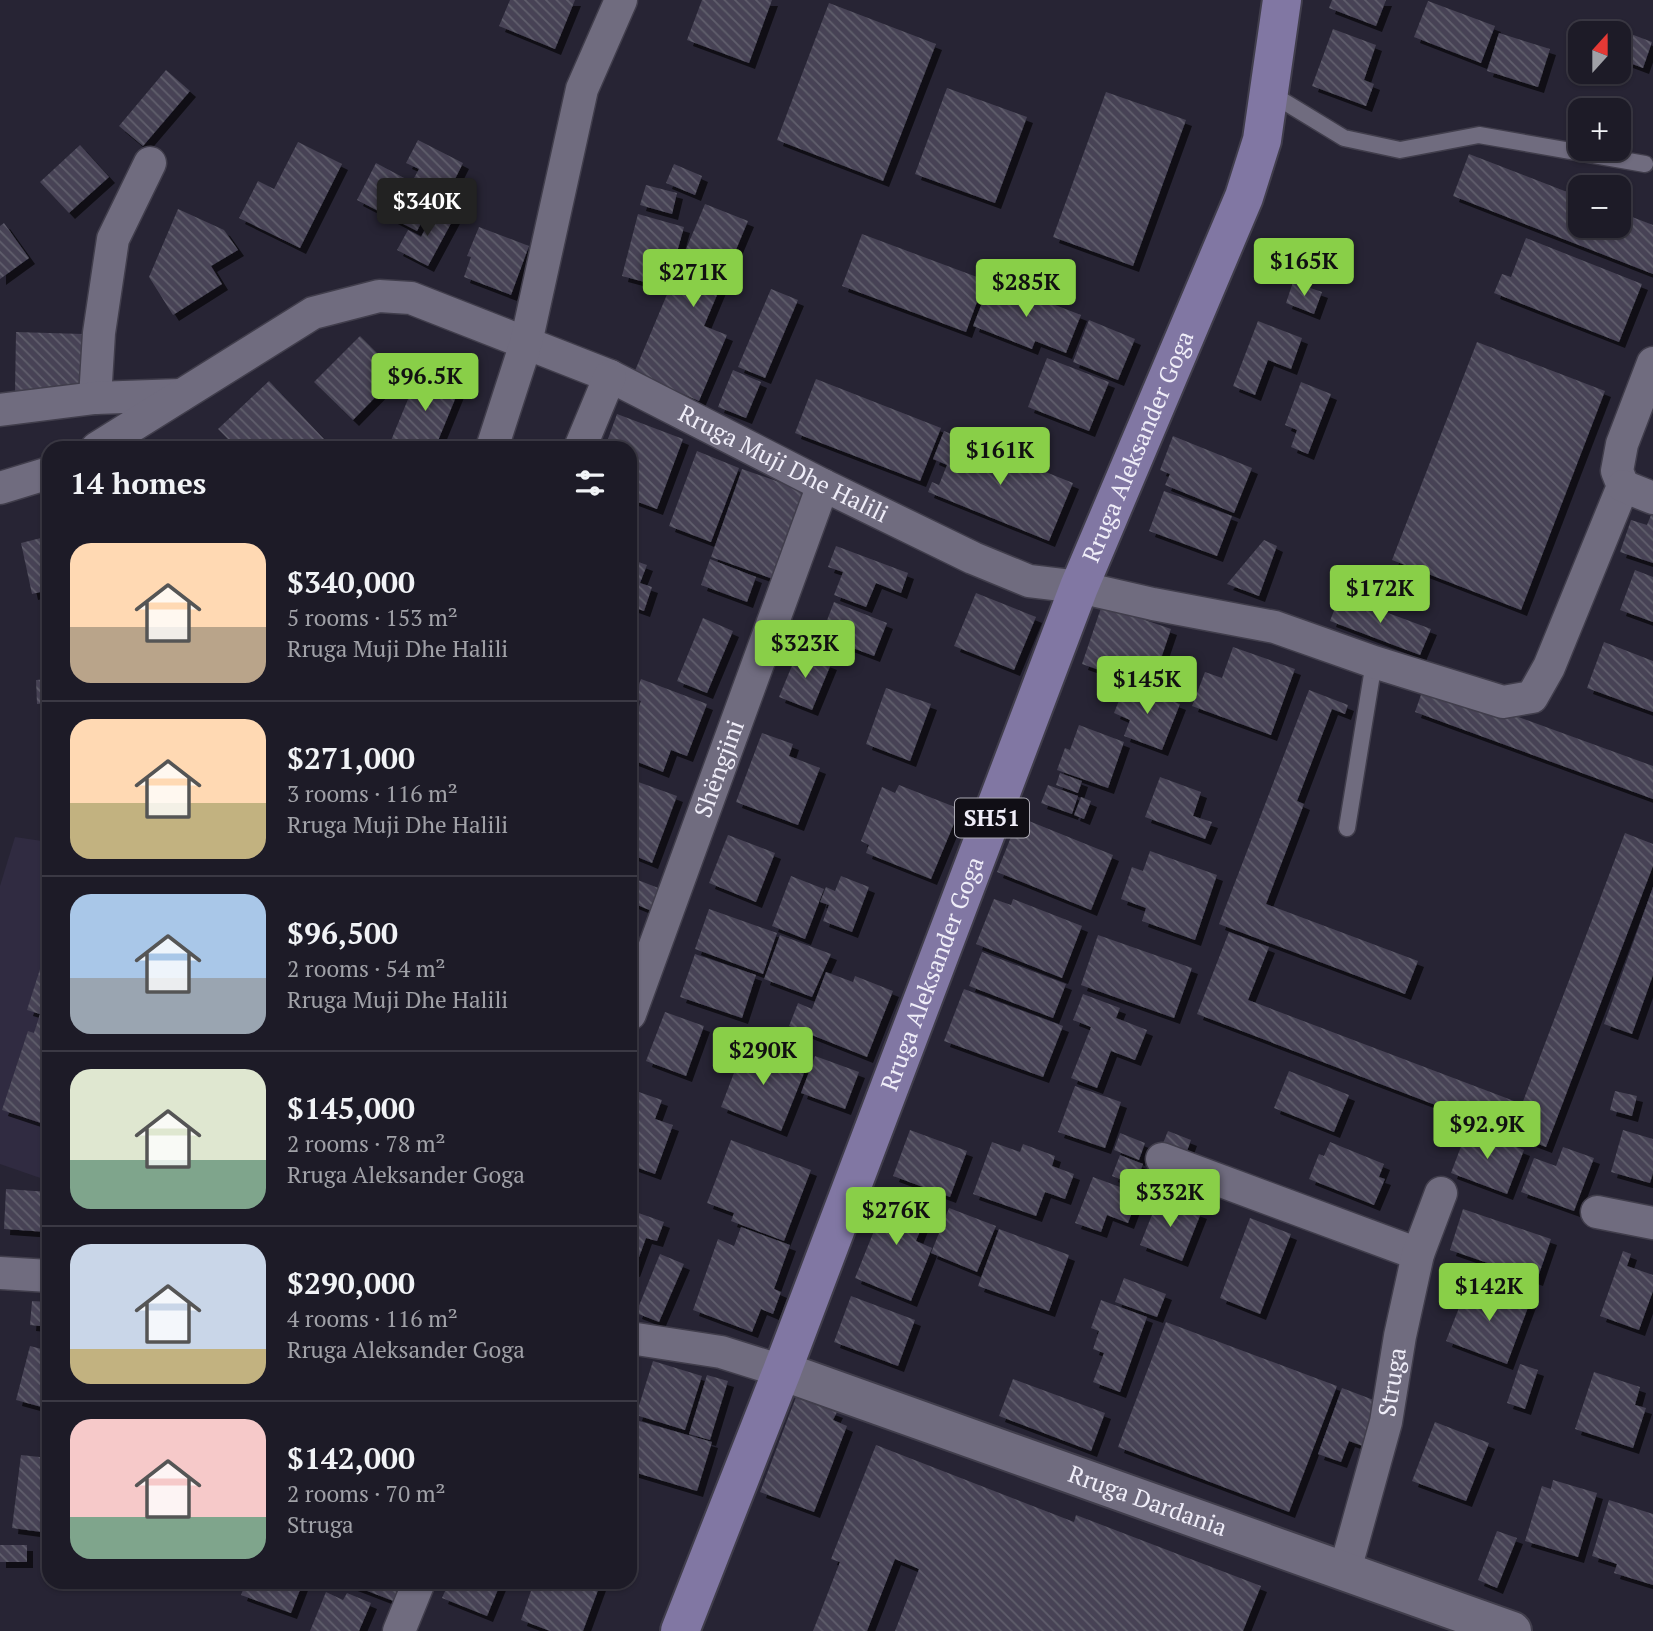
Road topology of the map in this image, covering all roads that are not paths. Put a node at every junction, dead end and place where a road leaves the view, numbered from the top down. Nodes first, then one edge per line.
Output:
1 (621, 0) edge
2 (1282, 0) edge
3 (1270, 93) junction
4 (150, 163) dead end
5 (1645, 164) dead end
6 (526, 343) junction
7 (1653, 363) edge
8 (610, 376) junction
9 (183, 395) junction
10 (95, 398) junction
11 (0, 410) edge
12 (108, 441) edge
13 (494, 441) edge
14 (583, 441) edge
15 (42, 476) edge
16 (823, 485) junction
17 (1623, 486) junction
18 (0, 488) edge
19 (1653, 498) edge
20 (1079, 587) junction
21 (1374, 662) junction
22 (1347, 828) dead end
23 (637, 995) edge
24 (1162, 1159) dead end
25 (1441, 1193) dead end
26 (1597, 1212) dead end
27 (1653, 1223) edge
28 (1418, 1254) junction
29 (0, 1273) edge
30 (42, 1276) edge
31 (637, 1339) edge
32 (782, 1371) junction
33 (1345, 1570) junction
34 (416, 1589) edge
35 (399, 1631) edge
36 (680, 1631) edge
37 (1513, 1631) edge

1 - 6 street
2 - 3 main road, Rruga Aleksander Goga / SH51
3 - 5 lane
3 - 20 main road, Rruga Aleksander Goga / SH51
4 - 10 street
6 - 8 street, Rruga Muji Dhe Halili
6 - 9 street, Rruga Muji Dhe Halili
6 - 13 street
7 - 17 street
8 - 14 street
8 - 16 street, Rruga Muji Dhe Halili
9 - 10 street
9 - 12 street, Rruga Muji Dhe Halili
10 - 11 street
15 - 18 street
16 - 20 street, Rruga Muji Dhe Halili
16 - 23 street, Shëngjini
17 - 19 street
17 - 21 street, Rruga Muji Dhe Halili
20 - 21 street, Rruga Muji Dhe Halili
20 - 32 main road, Rruga Aleksander Goga / SH51
21 - 22 lane
24 - 28 street
25 - 28 street, Struga
26 - 27 street
28 - 33 street, Struga
29 - 30 street
31 - 32 street
32 - 33 street, Rruga Dardania
32 - 36 main road, Rruga Aleksander Goga / SH51
33 - 37 street, Rruga Dardania
34 - 35 street

